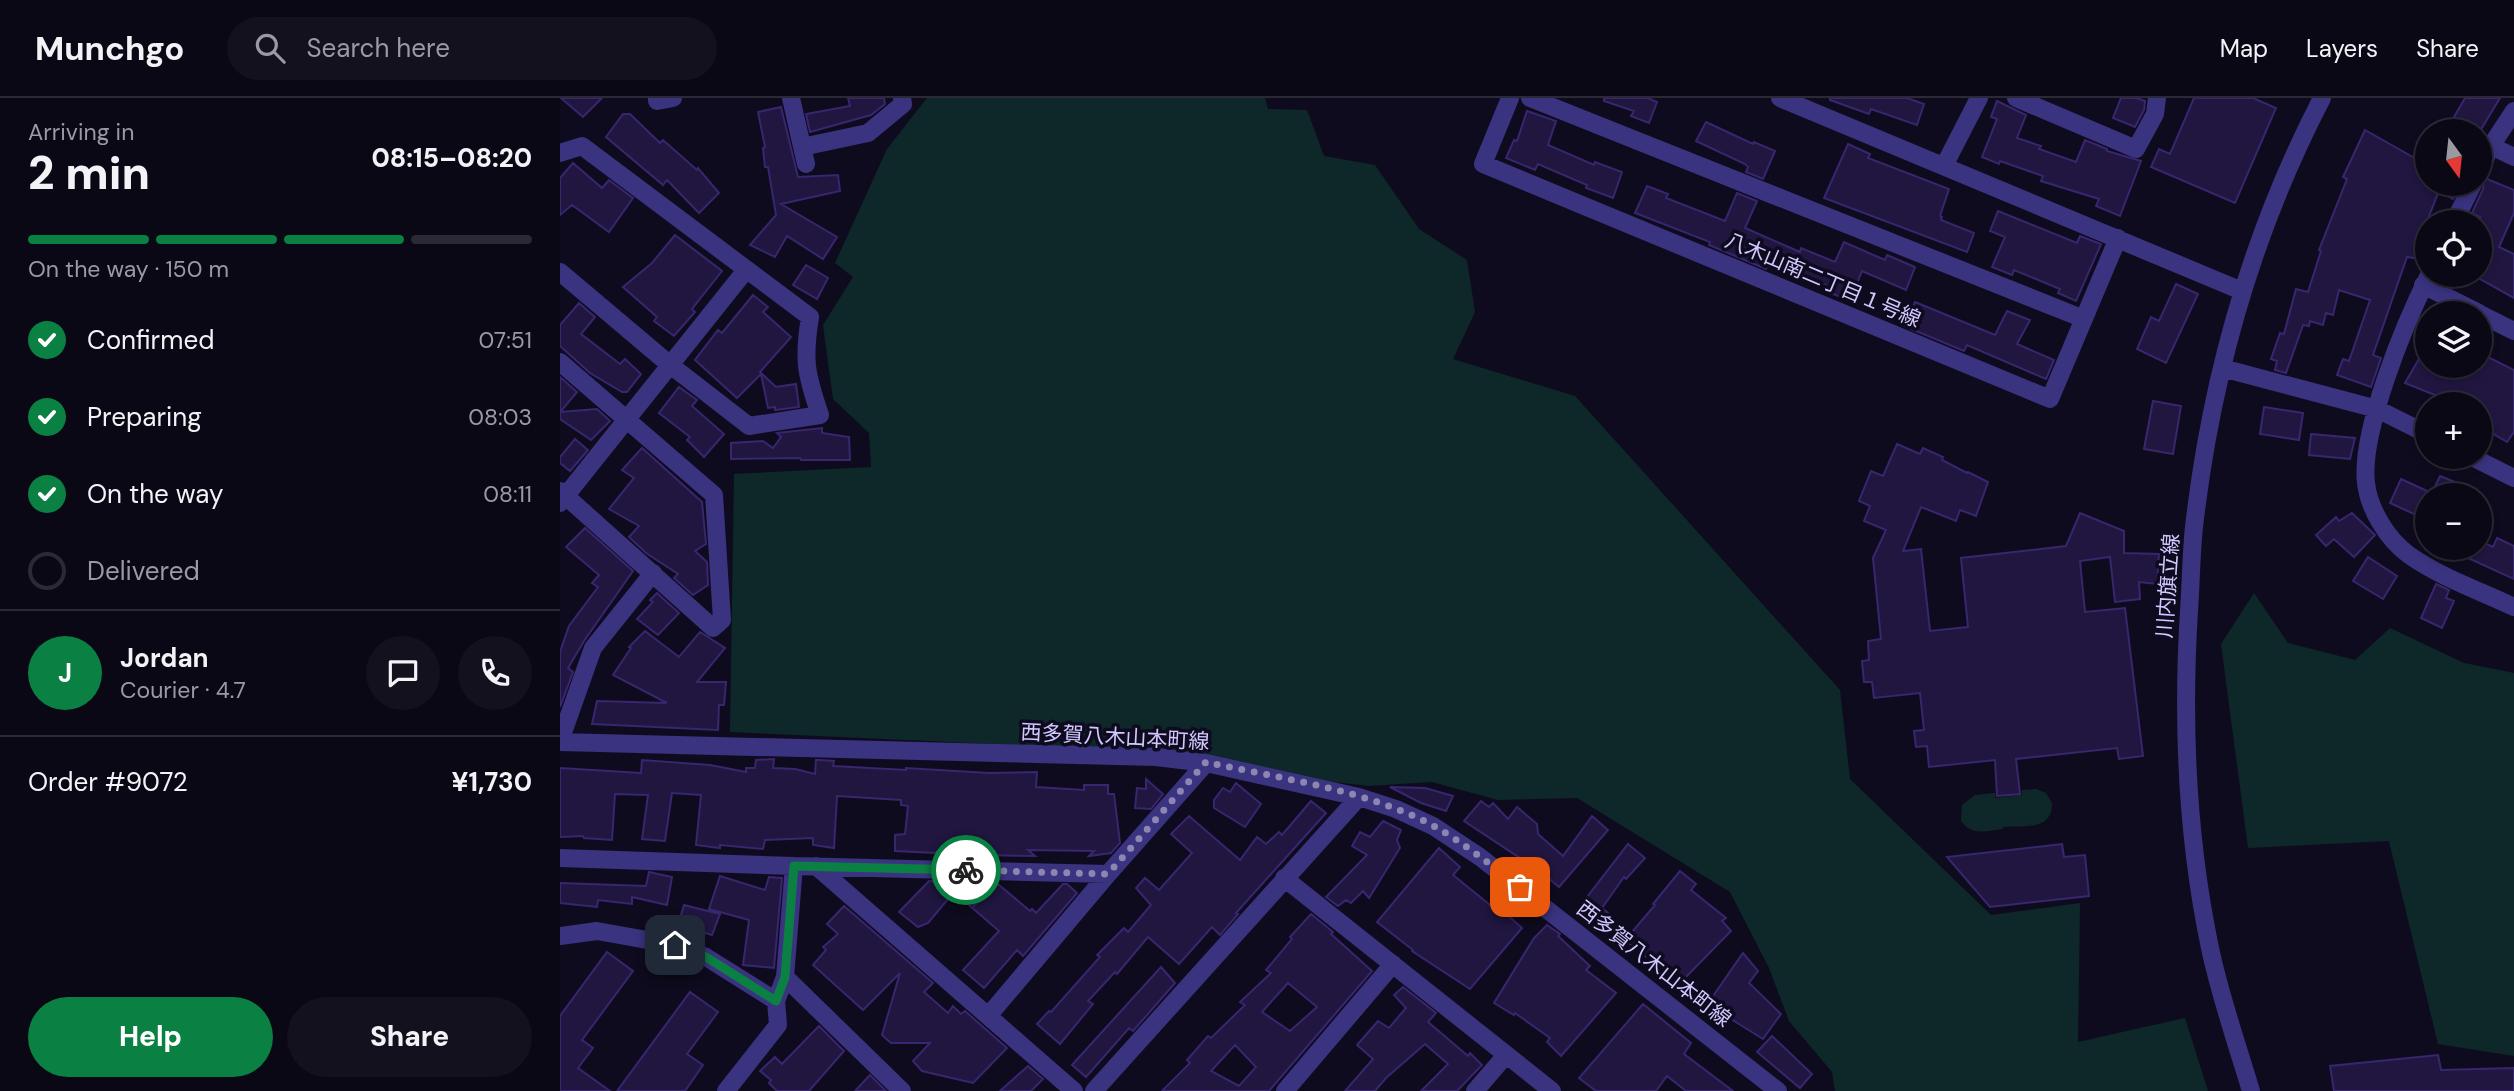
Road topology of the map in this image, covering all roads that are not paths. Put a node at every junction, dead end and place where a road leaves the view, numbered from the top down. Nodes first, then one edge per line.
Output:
1 (657, 98) edge
2 (673, 98) edge
3 (791, 98) edge
4 (902, 98) edge
5 (1510, 98) edge
6 (1530, 98) edge
7 (1780, 98) edge
8 (1979, 98) edge
9 (2016, 98) edge
10 (2157, 98) edge
11 (2322, 98) edge
12 (2514, 111) edge
13 (2492, 144) edge
14 (2492, 146) edge
15 (560, 153) edge
16 (2514, 157) edge
17 (1944, 166) junction
18 (2118, 238) junction
19 (746, 270) junction
20 (560, 272) edge
21 (2423, 287) edge
22 (2437, 287) edge
23 (2242, 291) junction
24 (2459, 301) edge
25 (2084, 319) junction
26 (2492, 320) edge
27 (2514, 331) edge
28 (560, 362) edge
29 (669, 364) junction
30 (2222, 368) junction
31 (2377, 409) junction
32 (627, 419) junction
33 (2415, 428) edge
34 (2492, 467) edge
35 (2514, 478) edge
36 (562, 497) edge
37 (653, 573) junction
38 (2514, 607) edge
39 (560, 741) edge
40 (1206, 762) junction
41 (1359, 797) junction
42 (560, 858) edge
43 (794, 866) junction
44 (816, 866) junction
45 (1108, 874) junction
46 (1284, 878) junction
47 (560, 936) edge
48 (1394, 964) junction
49 (785, 977) junction
50 (776, 1001) junction
51 (989, 1015) junction
52 (1506, 1055) junction
53 (726, 1091) edge
54 (902, 1091) edge
55 (1074, 1091) edge
56 (1094, 1091) edge
57 (1284, 1091) edge
58 (1475, 1091) edge
59 (1552, 1091) edge
60 (1778, 1091) edge
61 (2251, 1091) edge

1 - 2 street
3 - 4 street
5 - 25 street, 八木山南二丁目１号線
6 - 25 street
7 - 17 street
8 - 17 street
9 - 10 street
11 - 23 street, 川内旗立線
12 - 13 street
14 - 16 street
15 - 19 street
17 - 18 street
18 - 23 street
18 - 25 street, 八木山南二丁目１号線
19 - 29 street
19 - 29 street
20 - 29 street
21 - 31 street
22 - 24 street
23 - 30 street, 川内旗立線
26 - 27 street
28 - 32 street
29 - 32 street
30 - 31 street
30 - 61 street, 川内旗立線
31 - 33 street
31 - 38 street
32 - 36 street
32 - 37 street
34 - 35 street
36 - 37 street
37 - 39 street
39 - 40 street, 西多賀八木山本町線
40 - 41 street, 西多賀八木山本町線
40 - 45 street
41 - 46 street
41 - 60 street, 西多賀八木山本町線
42 - 43 street
43 - 44 street
43 - 49 street
44 - 45 street
44 - 51 street
45 - 51 street
46 - 48 street
46 - 56 street
47 - 50 street
48 - 52 street
48 - 57 street
49 - 50 street
49 - 54 street
50 - 53 street
51 - 55 street
52 - 58 street
52 - 59 street

